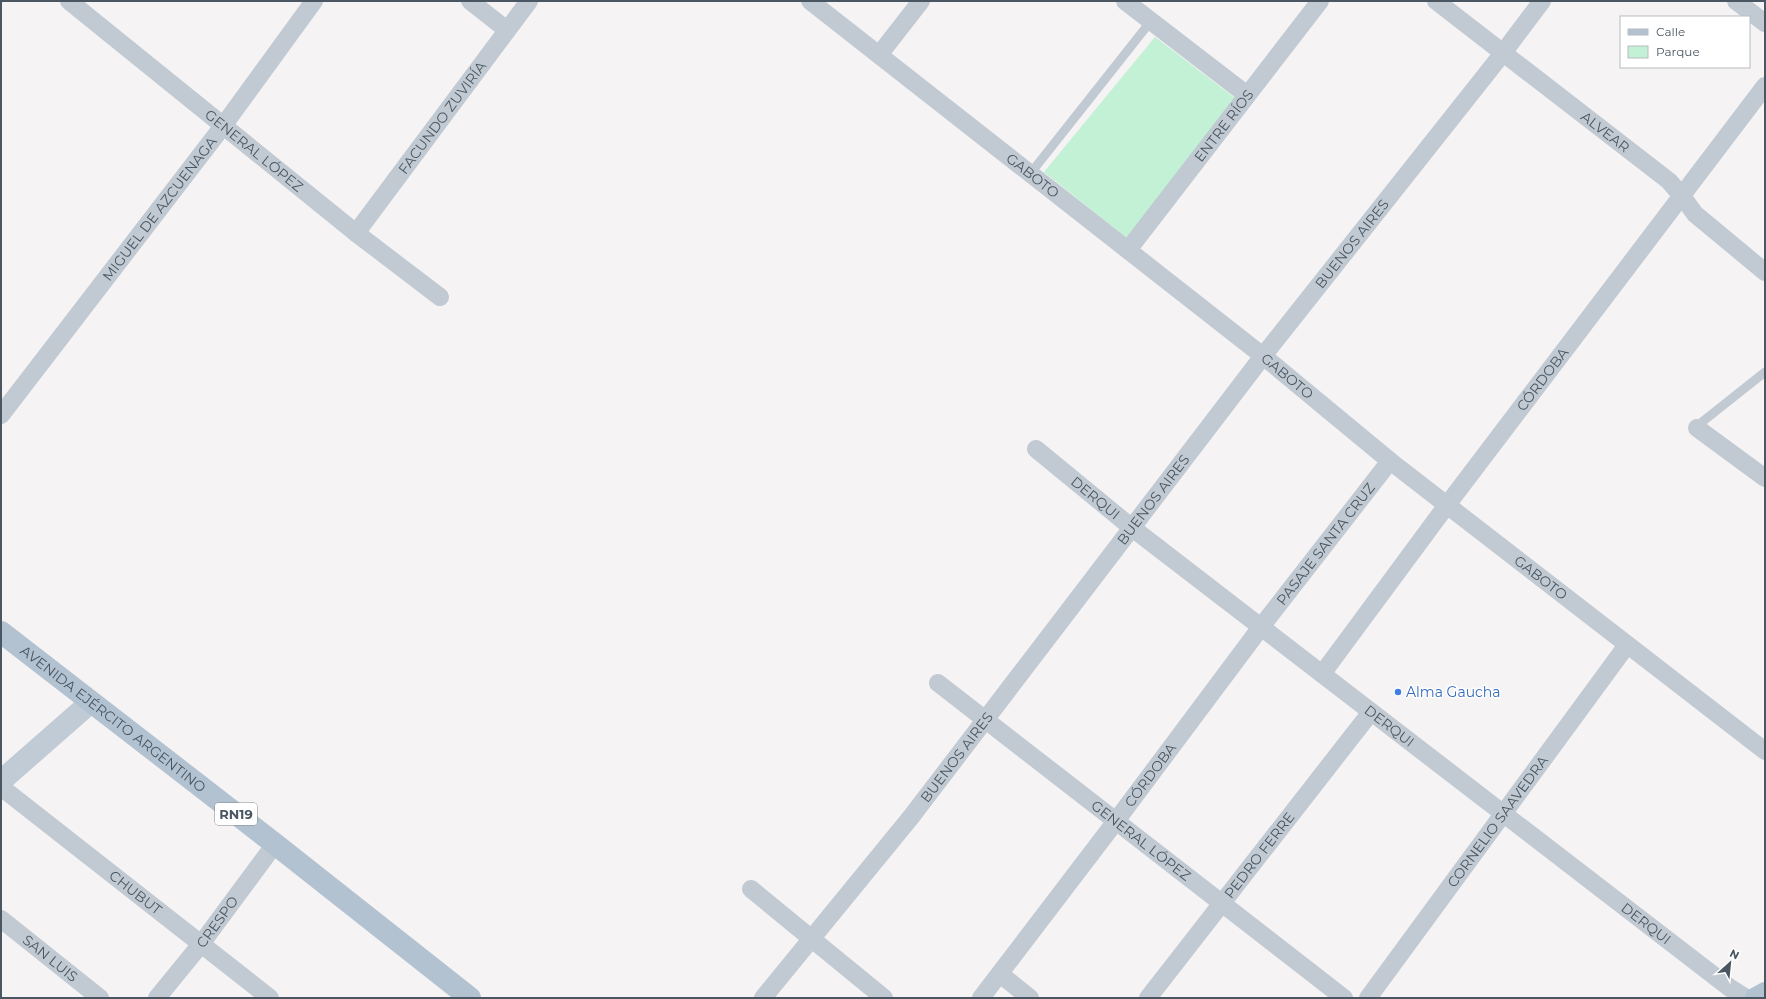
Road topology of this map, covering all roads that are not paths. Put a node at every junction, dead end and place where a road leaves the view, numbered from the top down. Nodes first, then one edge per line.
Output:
1 (69, 1) edge
2 (314, 1) edge
3 (470, 1) edge
4 (529, 1) edge
5 (810, 1) edge
6 (921, 1) edge
7 (1125, 1) edge
8 (1320, 1) edge
9 (1436, 1) edge
10 (1542, 1) edge
11 (1736, 1) edge
12 (88, 7) edge
13 (1152, 21) junction
14 (1765, 23) edge
15 (507, 30) junction
16 (1503, 53) junction
17 (879, 55) junction
18 (1765, 86) edge
19 (1247, 95) junction
20 (224, 126) junction
21 (1030, 174) junction
22 (1682, 196) junction
23 (356, 233) junction
24 (1128, 250) junction
25 (1765, 272) edge
26 (440, 298) dead end
27 (1263, 356) junction
28 (1765, 372) edge
29 (1, 415) edge
30 (1699, 425) joint
31 (1036, 449) dead end
32 (1390, 461) junction
33 (1765, 478) edge
34 (1447, 505) junction
35 (1131, 527) junction
36 (1261, 627) junction
37 (1, 632) edge
38 (1627, 645) junction
39 (1322, 674) junction
40 (938, 683) dead end
41 (91, 702) junction
42 (1371, 712) junction
43 (986, 720) junction
44 (1765, 751) edge
45 (1, 781) edge
46 (1, 787) edge
47 (1503, 814) junction
48 (1116, 821) junction
49 (275, 844) junction
50 (751, 889) dead end
51 (1222, 905) junction
52 (1, 919) edge
53 (811, 939) junction
54 (201, 944) junction
55 (1000, 974) junction
56 (1765, 993) edge
57 (100, 998) edge
58 (157, 998) edge
59 (270, 998) edge
60 (470, 998) edge
61 (763, 998) edge
62 (884, 998) edge
63 (981, 998) edge
64 (1030, 998) edge
65 (1148, 998) edge
66 (1344, 998) edge
67 (1368, 998) edge
68 (1746, 998) edge
69 (1756, 998) edge

1 - 12 street, GENERAL LÓPEZ
2 - 20 street, MIGUEL DE AZCUENAGA
3 - 15 street
4 - 15 street, FACUNDO ZUVIRÍA
5 - 17 street, GABOTO
6 - 17 street
7 - 13 street
8 - 19 street, ENTRE RÍOS
9 - 16 street, ALVEAR
10 - 16 street, BUENOS AIRES
11 - 14 street
12 - 20 street, GENERAL LÓPEZ
13 - 19 street
13 - 21 lane
15 - 23 street, FACUNDO ZUVIRÍA
16 - 22 street, ALVEAR
16 - 27 street, BUENOS AIRES
17 - 21 street, GABOTO
18 - 22 street, CÓRDOBA
19 - 24 street, ENTRE RÍOS
20 - 23 street, GENERAL LÓPEZ
20 - 29 street, MIGUEL DE AZCUENAGA
21 - 24 street, GABOTO
22 - 25 street, ALVEAR
22 - 34 street, CÓRDOBA
23 - 26 street, GENERAL LÓPEZ
24 - 27 street, GABOTO
27 - 32 street, GABOTO
27 - 35 street, BUENOS AIRES
28 - 30 lane
30 - 33 street
31 - 35 street, DERQUI
32 - 34 street, GABOTO
32 - 36 street, PASAJE SANTA CRUZ
34 - 38 street, GABOTO
34 - 39 street, CÓRDOBA
35 - 36 street, DERQUI
35 - 43 street, BUENOS AIRES
36 - 39 street, DERQUI
36 - 48 street, CÓRDOBA
37 - 41 main road, AVENIDA EJÉRCITO ARGENTINO / RN19
38 - 44 street, GABOTO
38 - 47 street, CORNELIO SAAVEDRA
39 - 42 street, DERQUI
40 - 43 street, GENERAL LÓPEZ
41 - 45 street
41 - 49 main road, AVENIDA EJÉRCITO ARGENTINO / RN19
42 - 47 street, DERQUI
42 - 51 street, PEDRO FERRE
43 - 48 street, GENERAL LÓPEZ
43 - 53 street, BUENOS AIRES
46 - 54 street, CHUBUT
47 - 67 street, CORNELIO SAAVEDRA
47 - 68 street, DERQUI
48 - 51 street, GENERAL LÓPEZ
48 - 55 street, CÓRDOBA
49 - 54 street, CRESPO
49 - 60 main road, AVENIDA EJÉRCITO ARGENTINO / RN19
50 - 53 street
51 - 65 street, PEDRO FERRE
51 - 66 street, GENERAL LÓPEZ
52 - 57 street, SAN LUIS
53 - 61 street, BUENOS AIRES
53 - 62 street
54 - 58 street, CRESPO
54 - 59 street, CHUBUT
55 - 63 street, CÓRDOBA
55 - 64 street
56 - 69 main road

